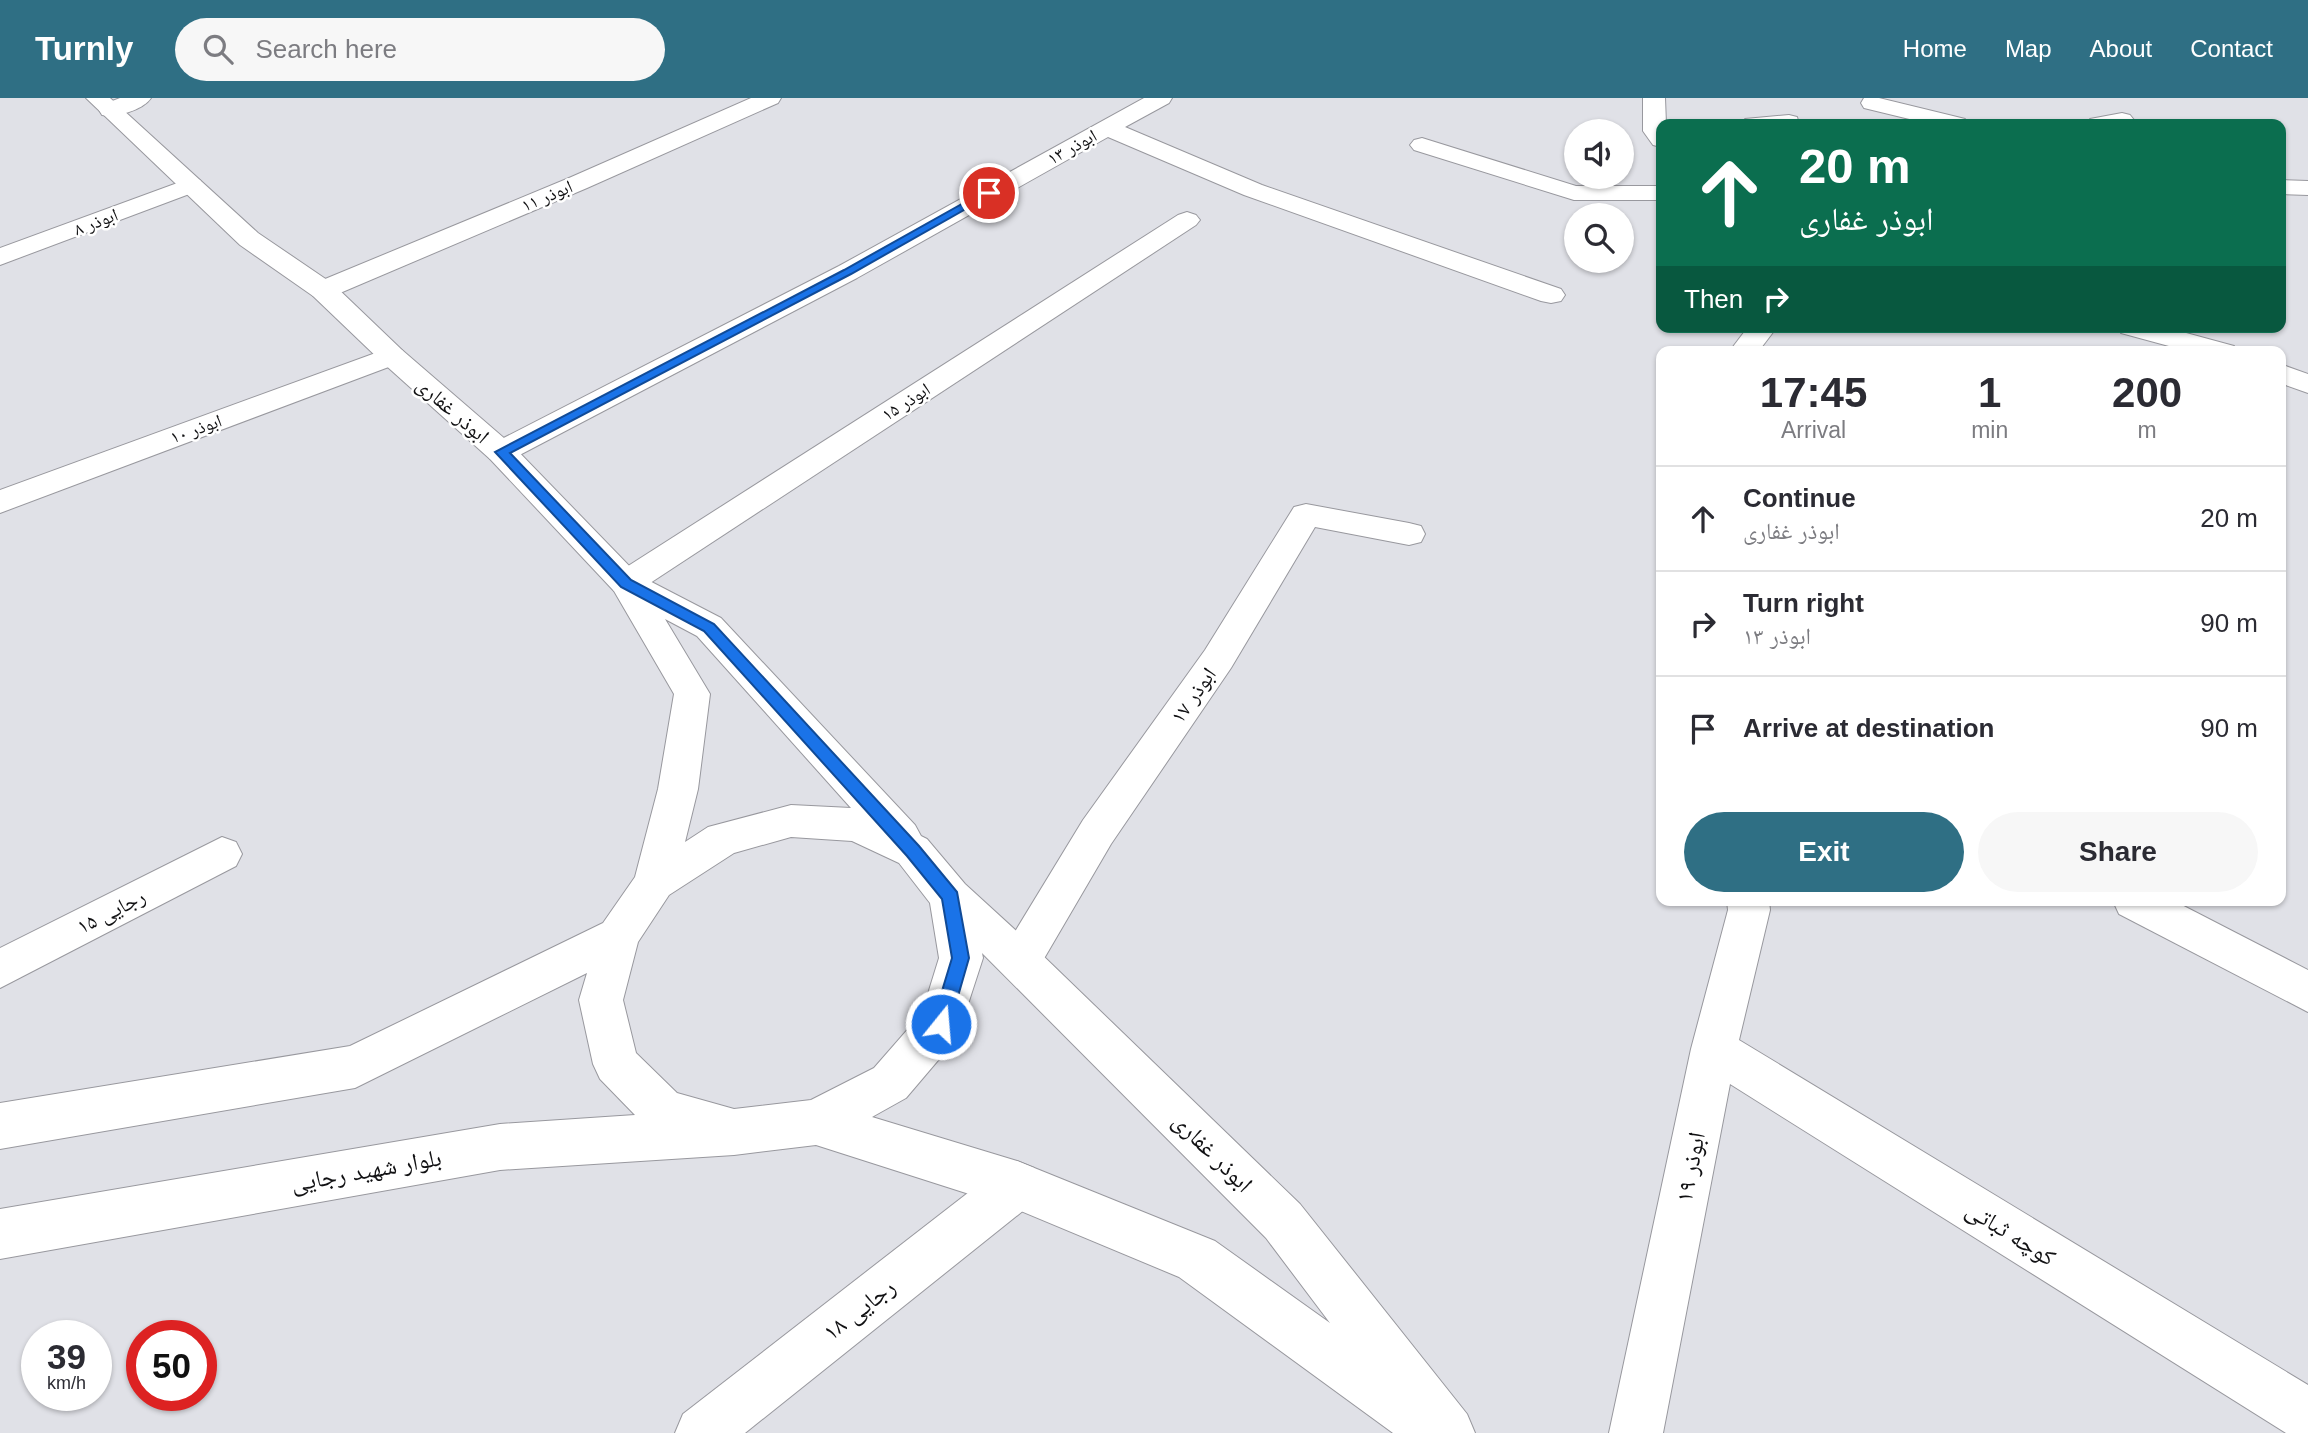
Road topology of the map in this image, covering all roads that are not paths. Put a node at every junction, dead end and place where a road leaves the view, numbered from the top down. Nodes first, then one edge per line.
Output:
1 (140, 98) edge
2 (770, 98) edge
3 (1161, 98) edge
4 (1654, 98) edge
5 (1872, 103) dead end
6 (104, 104) edge
7 (1657, 119) edge
8 (1937, 119) edge
9 (1107, 128) junction
10 (1422, 145) dead end
11 (191, 185) junction
12 (2286, 187) edge
13 (2308, 188) edge
14 (1656, 193) edge
15 (1187, 220) dead end
16 (0, 257) edge
17 (323, 290) junction
18 (1551, 295) dead end
19 (2153, 333) edge
20 (2202, 346) edge
21 (392, 356) junction
22 (2286, 375) edge
23 (2308, 384) edge
24 (501, 452) junction
25 (0, 502) edge
26 (1409, 534) dead end
27 (626, 583) junction
28 (913, 851) junction
29 (222, 854) dead end
30 (654, 883) junction
31 (950, 897) junction
32 (1747, 906) edge
33 (2146, 906) edge
34 (618, 936) junction
35 (1020, 961) junction
36 (0, 969) edge
37 (2308, 992) edge
38 (1714, 1049) junction
39 (816, 1122) junction
40 (0, 1126) edge
41 (734, 1132) junction
42 (1017, 1185) junction
43 (0, 1234) edge
44 (2308, 1416) edge
45 (702, 1433) edge
46 (1438, 1433) edge
47 (1448, 1433) edge
48 (1636, 1433) edge

1 - 6 main road
2 - 17 main road, ابوذر ۱۱
3 - 9 main road, ابوذر ۱۳
4 - 7 main road
5 - 8 main road
6 - 11 main road, ابوذر غفاری
9 - 18 main road
9 - 24 main road, ابوذر ۱۳
10 - 14 main road
11 - 16 main road, ابوذر ۸
11 - 17 main road, ابوذر غفاری
12 - 13 main road
15 - 27 main road, ابوذر ۱۵
17 - 21 main road, ابوذر غفاری
19 - 20 main road
21 - 24 main road, ابوذر غفاری
21 - 25 main road, ابوذر ۱۰
22 - 23 main road
24 - 27 main road, ابوذر غفاری
26 - 35 main road, ابوذر ۱۷
27 - 28 main road, ابوذر غفاری
27 - 30 main road
28 - 30 main road
28 - 31 main road, ابوذر غفاری
29 - 36 main road, رجایی ۱۵
30 - 34 main road
31 - 35 main road, ابوذر غفاری
31 - 39 main road
32 - 38 main road, ابوذر ۱۹
33 - 37 main road
34 - 40 main road
34 - 41 main road
35 - 47 main road, ابوذر غفاری
38 - 44 main road, کوچه ثباتی
38 - 48 main road, ابوذر ۱۹
39 - 41 main road, بلوار شهید رجایی
39 - 42 main road
41 - 43 main road, بلوار شهید رجایی
42 - 45 main road, رجایی ۱۸
42 - 46 main road

